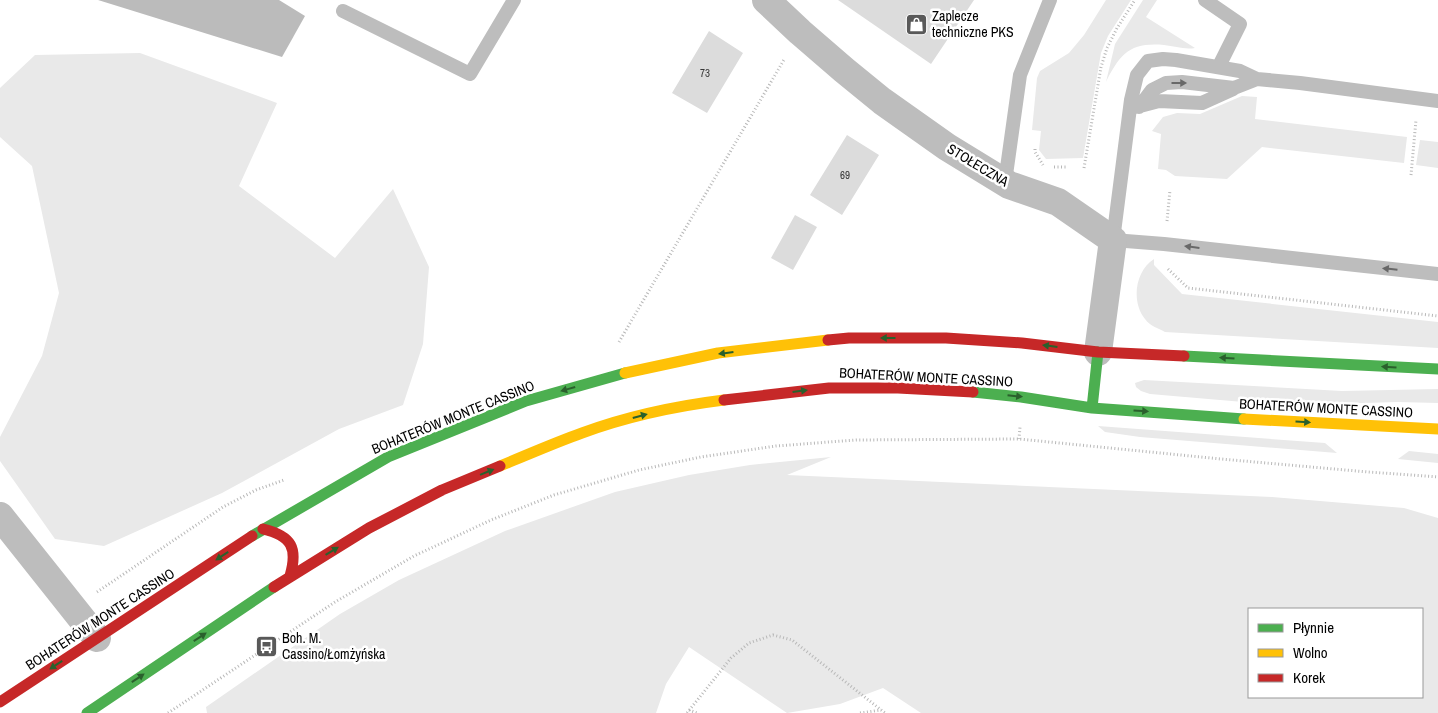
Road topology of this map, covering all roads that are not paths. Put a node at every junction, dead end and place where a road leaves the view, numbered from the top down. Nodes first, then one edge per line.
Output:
1 (514, 0) edge
2 (766, 0) edge
3 (1050, 0) edge
4 (1205, 0) edge
5 (343, 11) dead end
6 (1219, 66) junction
7 (1257, 79) junction
8 (1234, 88) junction
9 (1432, 100) edge
10 (1140, 106) junction
11 (1128, 125) junction
12 (1005, 182) junction
13 (1113, 240) junction
14 (1438, 274) edge
15 (1098, 352) junction
16 (1438, 369) edge
17 (1092, 408) junction
18 (1438, 429) edge
19 (0, 516) edge
20 (262, 529) junction
21 (290, 576) junction
22 (97, 638) junction
23 (0, 702) edge
24 (87, 713) edge

1 - 5 lane
2 - 12 street, STOŁECZNA
3 - 12 lane
4 - 6 lane
6 - 7 lane
6 - 11 lane
7 - 8 lane
7 - 9 lane
8 - 10 lane
10 -> 8 lane
10 - 11 lane
11 - 13 lane
12 - 13 street, STOŁECZNA
14 -> 13 lane
13 - 15 street
16 -> 15 street, BOHATERÓW MONTE CASSINO
15 - 17 street
15 -> 20 street, BOHATERÓW MONTE CASSINO
17 -> 18 street, BOHATERÓW MONTE CASSINO
21 -> 17 street, BOHATERÓW MONTE CASSINO
19 - 22 street
20 - 21 street
20 -> 22 street, BOHATERÓW MONTE CASSINO
24 -> 21 street, BOHATERÓW MONTE CASSINO
22 -> 23 street, BOHATERÓW MONTE CASSINO

